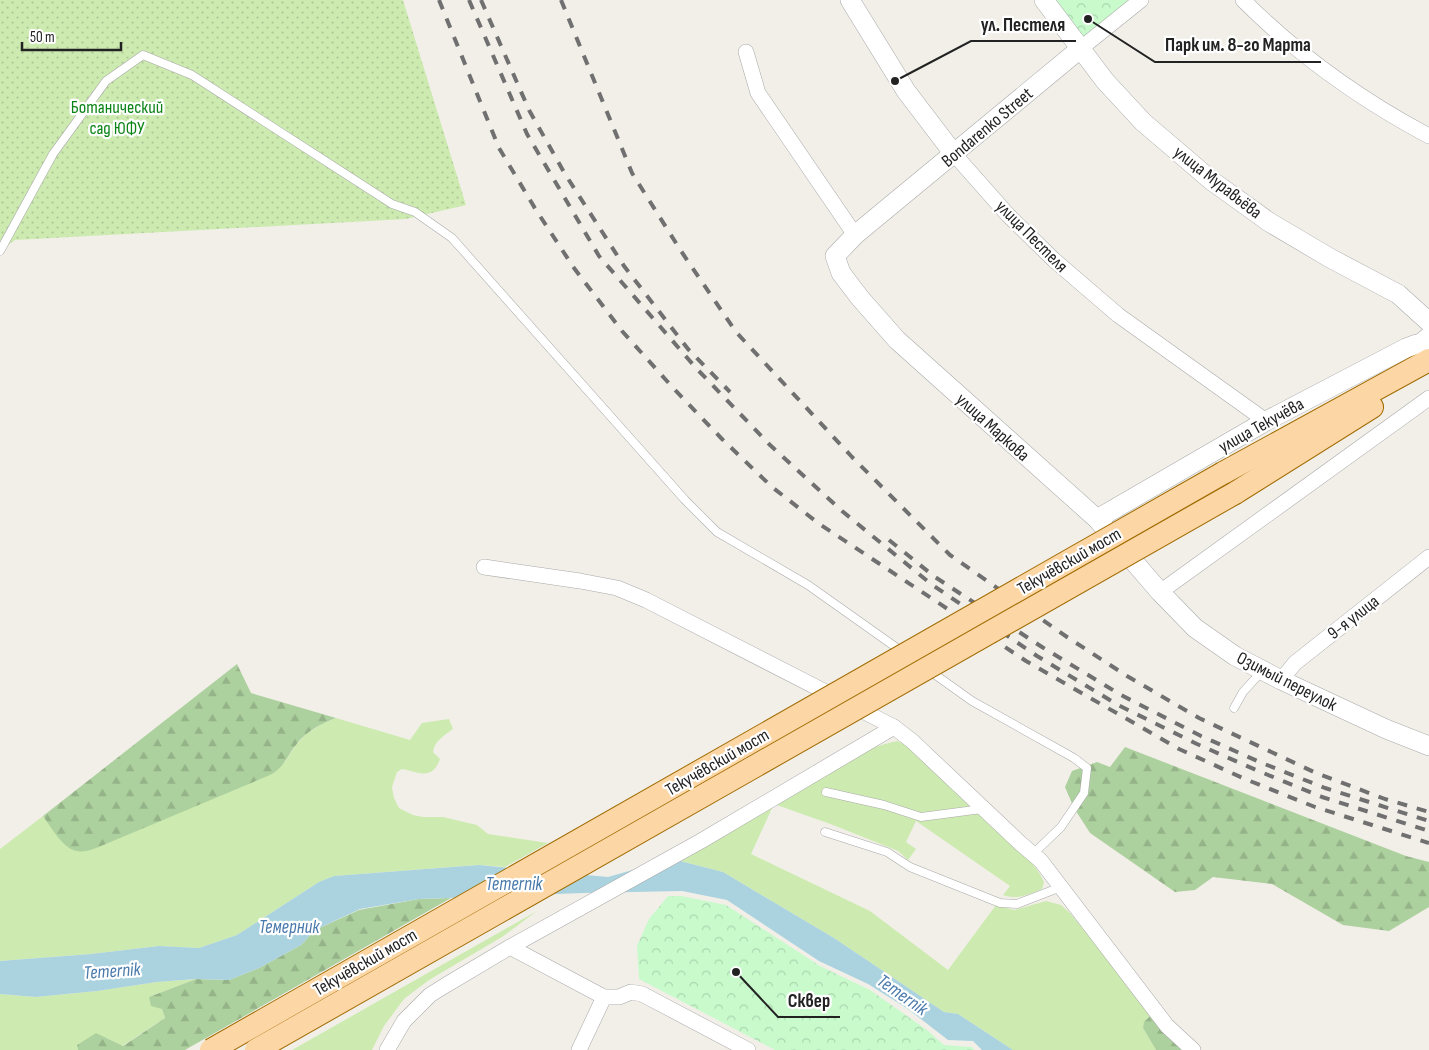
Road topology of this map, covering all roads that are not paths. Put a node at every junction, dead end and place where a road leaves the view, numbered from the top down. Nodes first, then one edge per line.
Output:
1 (850, 0) edge
2 (1044, 0) edge
3 (1141, 0) edge
4 (1243, 0) edge
5 (1080, 49) junction
6 (746, 52) dead end
7 (1429, 136) edge
8 (954, 154) junction
9 (855, 235) junction
10 (0, 251) edge
11 (835, 256) joint
12 (1429, 322) edge
13 (1427, 349) edge
14 (1429, 398) edge
15 (1266, 421) junction
16 (1097, 519) junction
17 (1429, 557) edge
18 (484, 568) dead end
19 (1160, 592) junction
20 (910, 657) dead end
21 (918, 662) dead end
22 (1262, 670) junction
23 (1281, 680) junction
24 (1234, 708) dead end
25 (894, 727) junction
26 (1429, 746) edge
27 (826, 792) dead end
28 (984, 809) junction
29 (825, 832) dead end
30 (1033, 854) junction
31 (1061, 886) junction
32 (510, 947) junction
33 (604, 997) junction
34 (211, 1050) edge
35 (256, 1050) edge
36 (387, 1050) edge
37 (579, 1050) edge
38 (748, 1050) edge
39 (1193, 1050) edge

1 - 8 street, улица Пестеля
2 - 5 street, улица Муравьёва
3 - 5 street, Bondarenko Street
4 - 7 street
5 - 8 street, Bondarenko Street
5 - 12 street, улица Муравьёва
6 - 9 street
8 - 9 street, Bondarenko Street
8 - 15 street, улица Пестеля
9 - 11 street, Bondarenko Street
10 - 20 lane
11 - 16 street, улица Маркова
13 - 15 street, улица Текучёва
13 - 34 main road, Текучёвский мост, bridge
13 - 35 main road, Текучёвский мост, bridge
14 - 19 street
15 - 16 street, улица Текучёва
16 - 19 street, улица Маркова
17 - 23 street, 9-я улица
18 - 25 street
19 - 22 street, Озимый переулок
21 - 30 lane
22 - 23 street, Озимый переулок
22 - 24 lane
23 - 26 street, Озимый переулок
25 - 28 street
25 - 32 street
27 - 28 lane
28 - 30 street
29 - 31 lane
30 - 31 street
31 - 39 street
32 - 33 street
32 - 36 street
33 - 37 street
33 - 38 street

